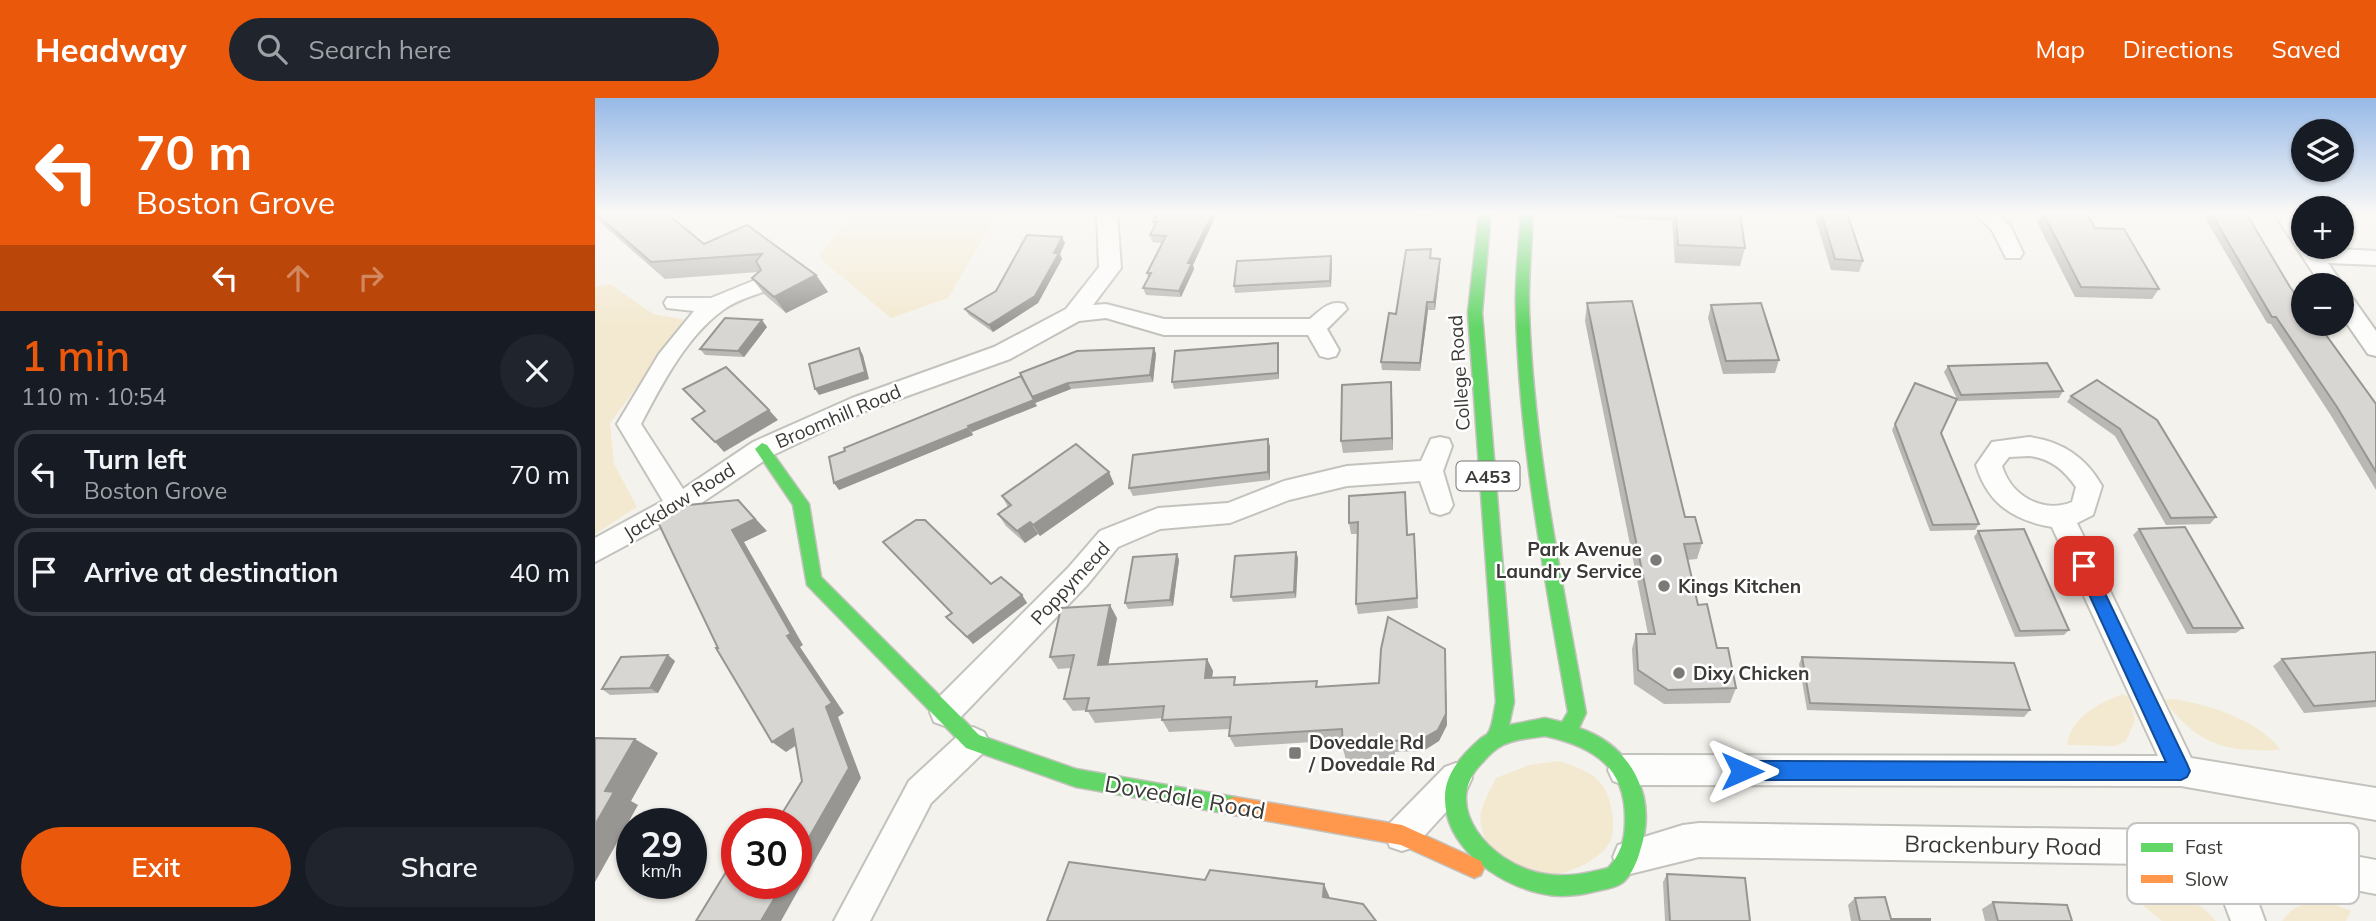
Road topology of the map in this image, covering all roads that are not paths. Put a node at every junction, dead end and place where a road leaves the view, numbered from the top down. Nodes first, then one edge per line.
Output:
1 (1109, 251) edge
2 (1481, 251) edge
3 (1526, 251) edge
4 (2354, 255) edge
5 (2376, 258) edge
6 (760, 285) edge
7 (675, 303) dead end
8 (715, 305) junction
9 (1336, 309) dead end
10 (1074, 314) junction
11 (2354, 317) edge
12 (1315, 327) junction
13 (2376, 348) edge
14 (1328, 350) dead end
15 (1440, 446) dead end
16 (762, 449) junction
17 (1430, 471) junction
18 (679, 505) junction
19 (1440, 505) dead end
20 (2061, 518) dead end
21 (595, 551) edge
22 (945, 712) junction
23 (1569, 729) junction
24 (1496, 739) junction
25 (973, 742) junction
26 (1468, 766) junction
27 (1624, 770) junction
28 (2181, 771) junction
29 (2376, 804) edge
30 (1402, 835) junction
31 (2127, 847) edge
32 (1630, 857) junction
33 (1568, 903) dead end
34 (2242, 904) edge
35 (851, 921) edge
36 (2248, 921) edge

1 - 10 street, Broomhill Road
2 - 24 main road, College Road / A453
3 - 23 main road, A453
4 - 5 street
6 - 8 street
7 - 8 street
8 - 18 street
9 - 12 street
10 - 12 street
10 - 16 street, Broomhill Road
11 - 13 street
12 - 14 street
15 - 17 street
16 - 18 street, Jackdaw Road
16 - 22 main road, Broomhill Road
17 - 19 street
17 - 22 street, Poppymead
18 - 21 street, Jackdaw Road
20 - 28 street
22 - 25 main road, Broomhill Road
23 - 24 main road
23 - 27 main road
24 - 26 main road
25 - 30 main road, Dovedale Road
25 - 35 street
26 - 30 street
26 - 30 main road, Dovedale Road
27 - 28 street
27 - 32 main road
28 - 29 street
31 - 32 street, Brackenbury Road
32 - 33 main road
34 - 36 street

